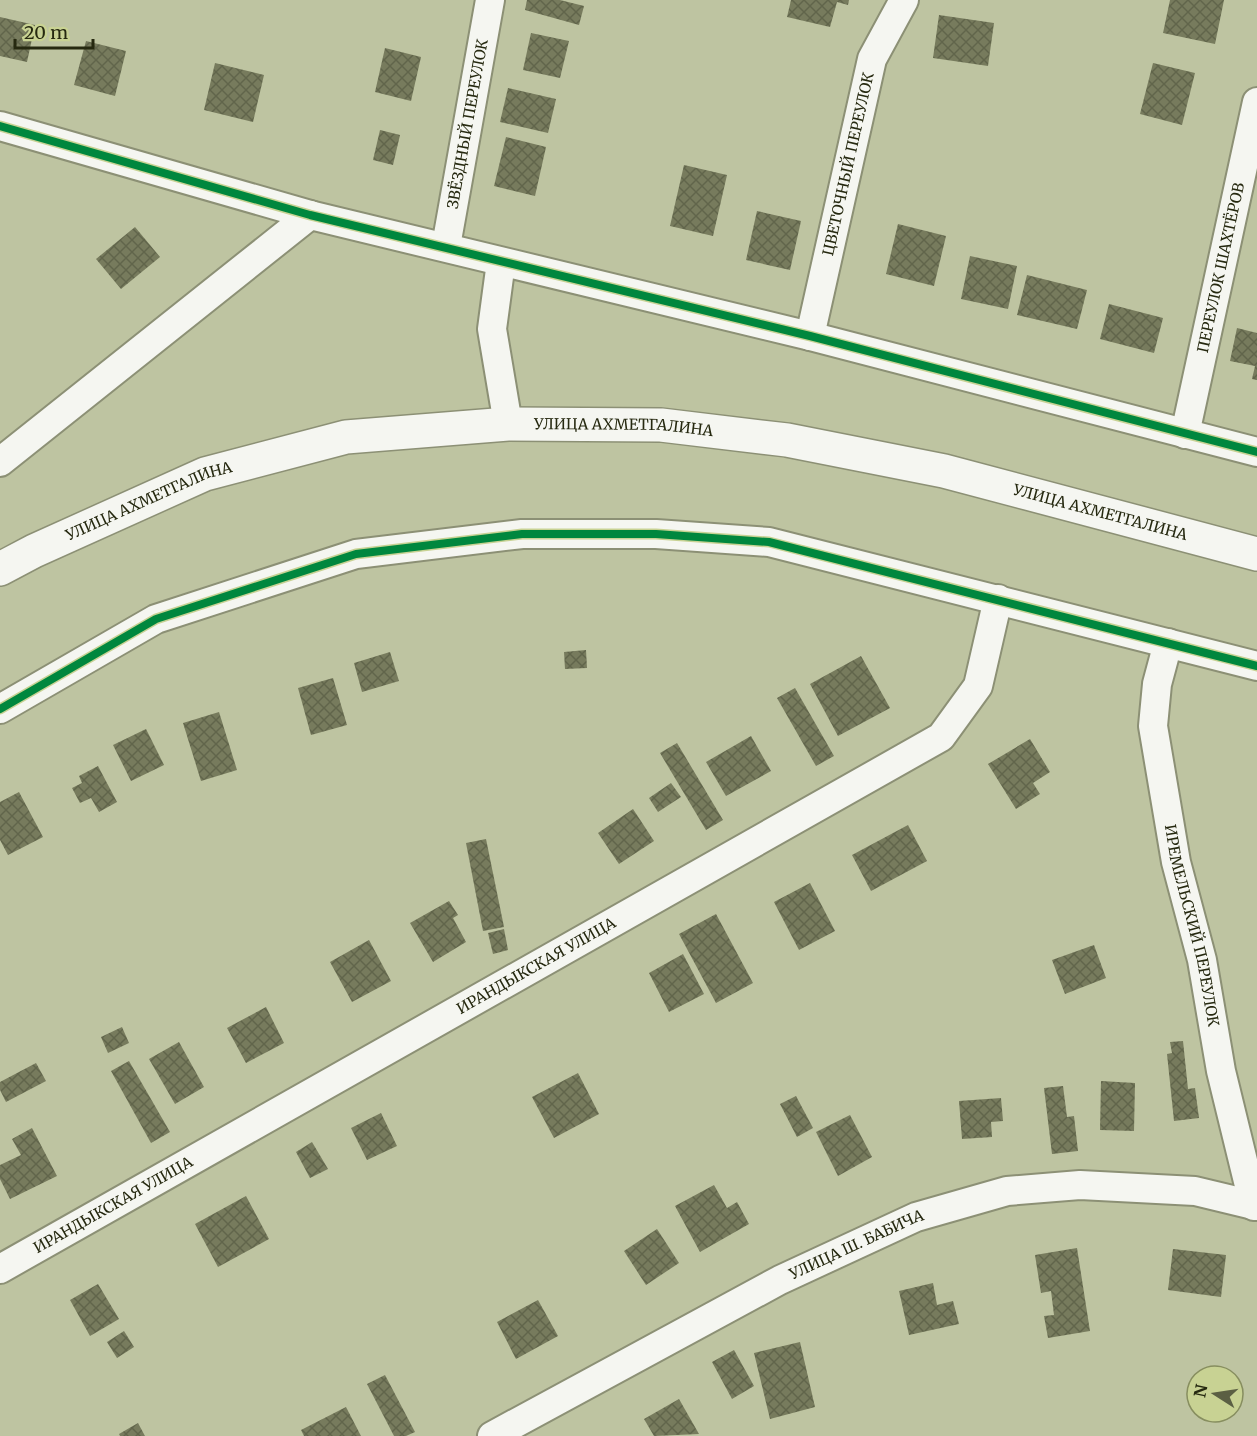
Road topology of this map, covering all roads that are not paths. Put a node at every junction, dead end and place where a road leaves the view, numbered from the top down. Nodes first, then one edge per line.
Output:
1 (490, 0) edge
2 (904, 0) edge
3 (1257, 102) edge
4 (0, 126) edge
5 (310, 214) junction
6 (446, 246) junction
7 (501, 262) junction
8 (810, 336) junction
9 (508, 424) junction
10 (1185, 434) junction
11 (1257, 452) edge
12 (0, 462) edge
13 (1257, 554) edge
14 (0, 569) edge
15 (998, 599) junction
16 (1168, 643) junction
17 (1257, 666) edge
18 (0, 709) edge
19 (1256, 1206) edge
20 (0, 1269) edge
21 (492, 1436) edge

1 - 6 street, ЗВЁЗДНЫЙ ПЕРЕУЛОК
2 - 8 street, ЦВЕТОЧНЫЙ ПЕРЕУЛОК
3 - 10 street, ПЕРЕУЛОК ШАХТЁРОВ
4 - 5 street
5 - 6 street
5 - 12 street
6 - 7 street
7 - 8 street
7 - 9 street
8 - 10 street
9 - 13 main road, УЛИЦА АХМЕТГАЛИНА
9 - 14 main road, УЛИЦА АХМЕТГАЛИНА
10 - 11 street
15 - 16 street
15 - 18 street
15 - 20 street, ИРАНДЫКСКАЯ УЛИЦА
16 - 17 street
16 - 19 street, ИРЕМЕЛЬСКИЙ ПЕРЕУЛОК
19 - 21 street, УЛИЦА Ш. БАБИЧА

